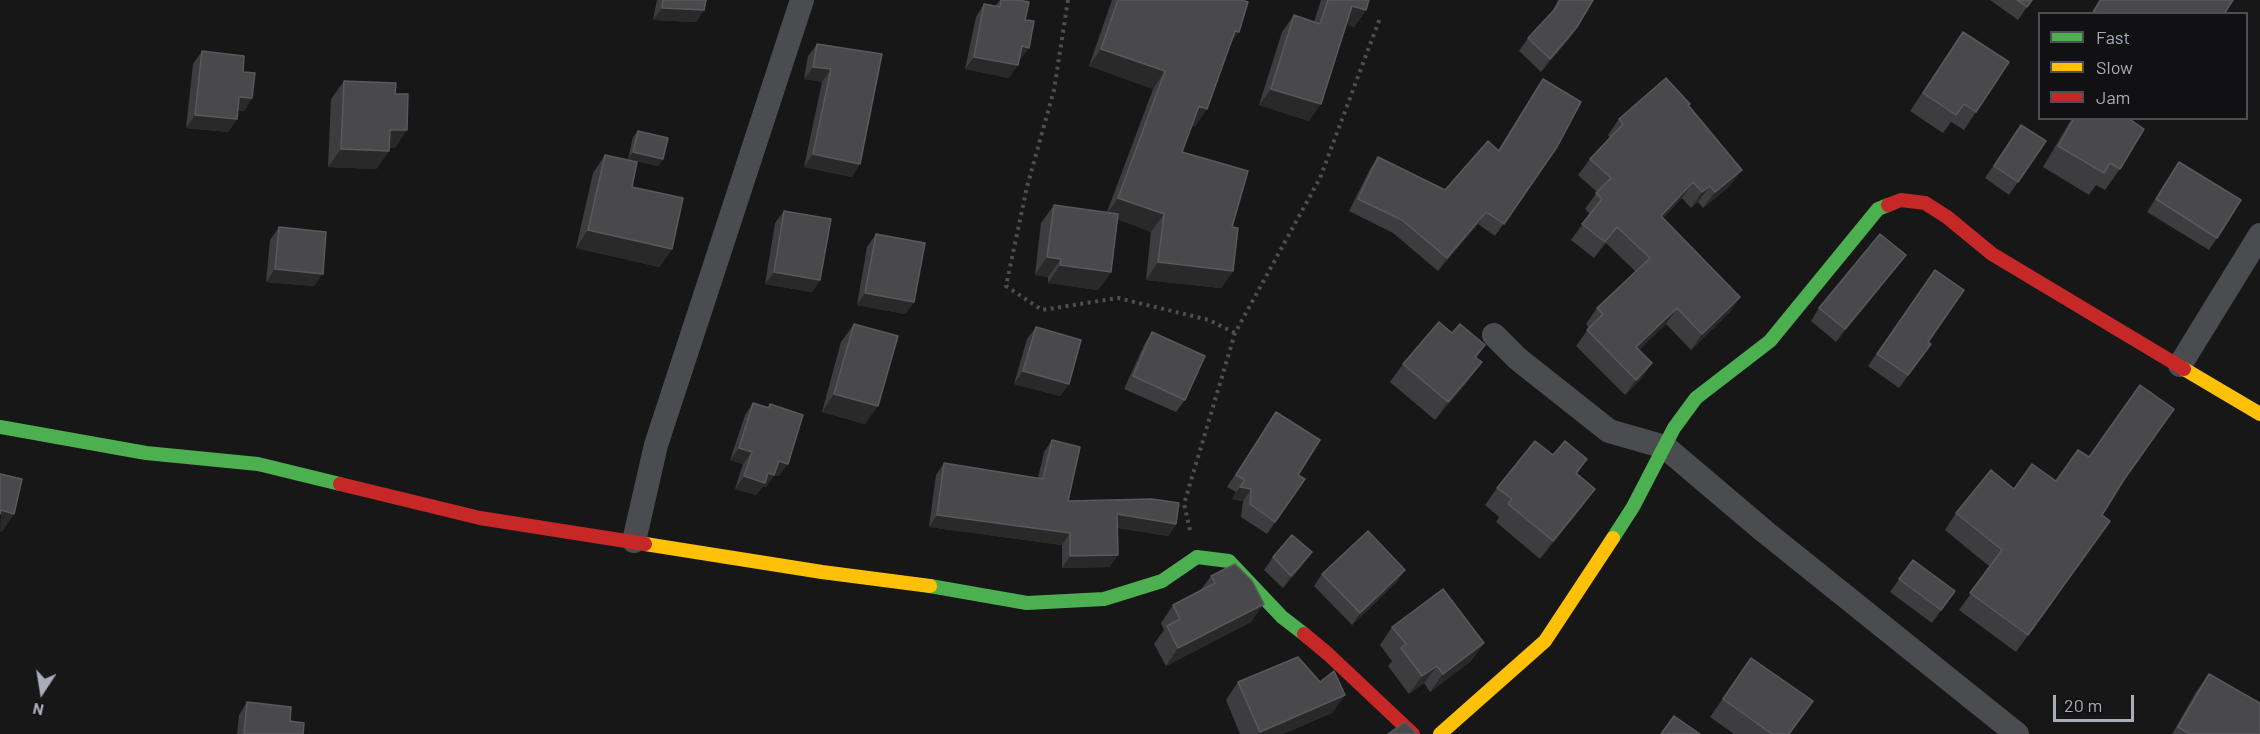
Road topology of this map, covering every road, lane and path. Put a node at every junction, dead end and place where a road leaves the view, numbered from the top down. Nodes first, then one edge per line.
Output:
1 (802, 0) edge
2 (1068, 0) edge
3 (1380, 18) dead end
4 (2260, 235) edge
5 (1235, 333) junction
6 (1494, 336) dead end
7 (2180, 365) junction
8 (2260, 414) edge
9 (0, 427) edge
10 (1665, 447) junction
11 (634, 541) junction
12 (1197, 557) junction
13 (1413, 734) edge
14 (1440, 734) edge
15 (2017, 734) edge

1 - 11 street
2 - 5 path
3 - 5 path
4 - 7 street
5 - 12 path
6 - 10 street
7 - 8 street
7 - 10 street
9 - 11 street
10 - 14 street
10 - 15 street
11 - 12 street
12 - 13 street

